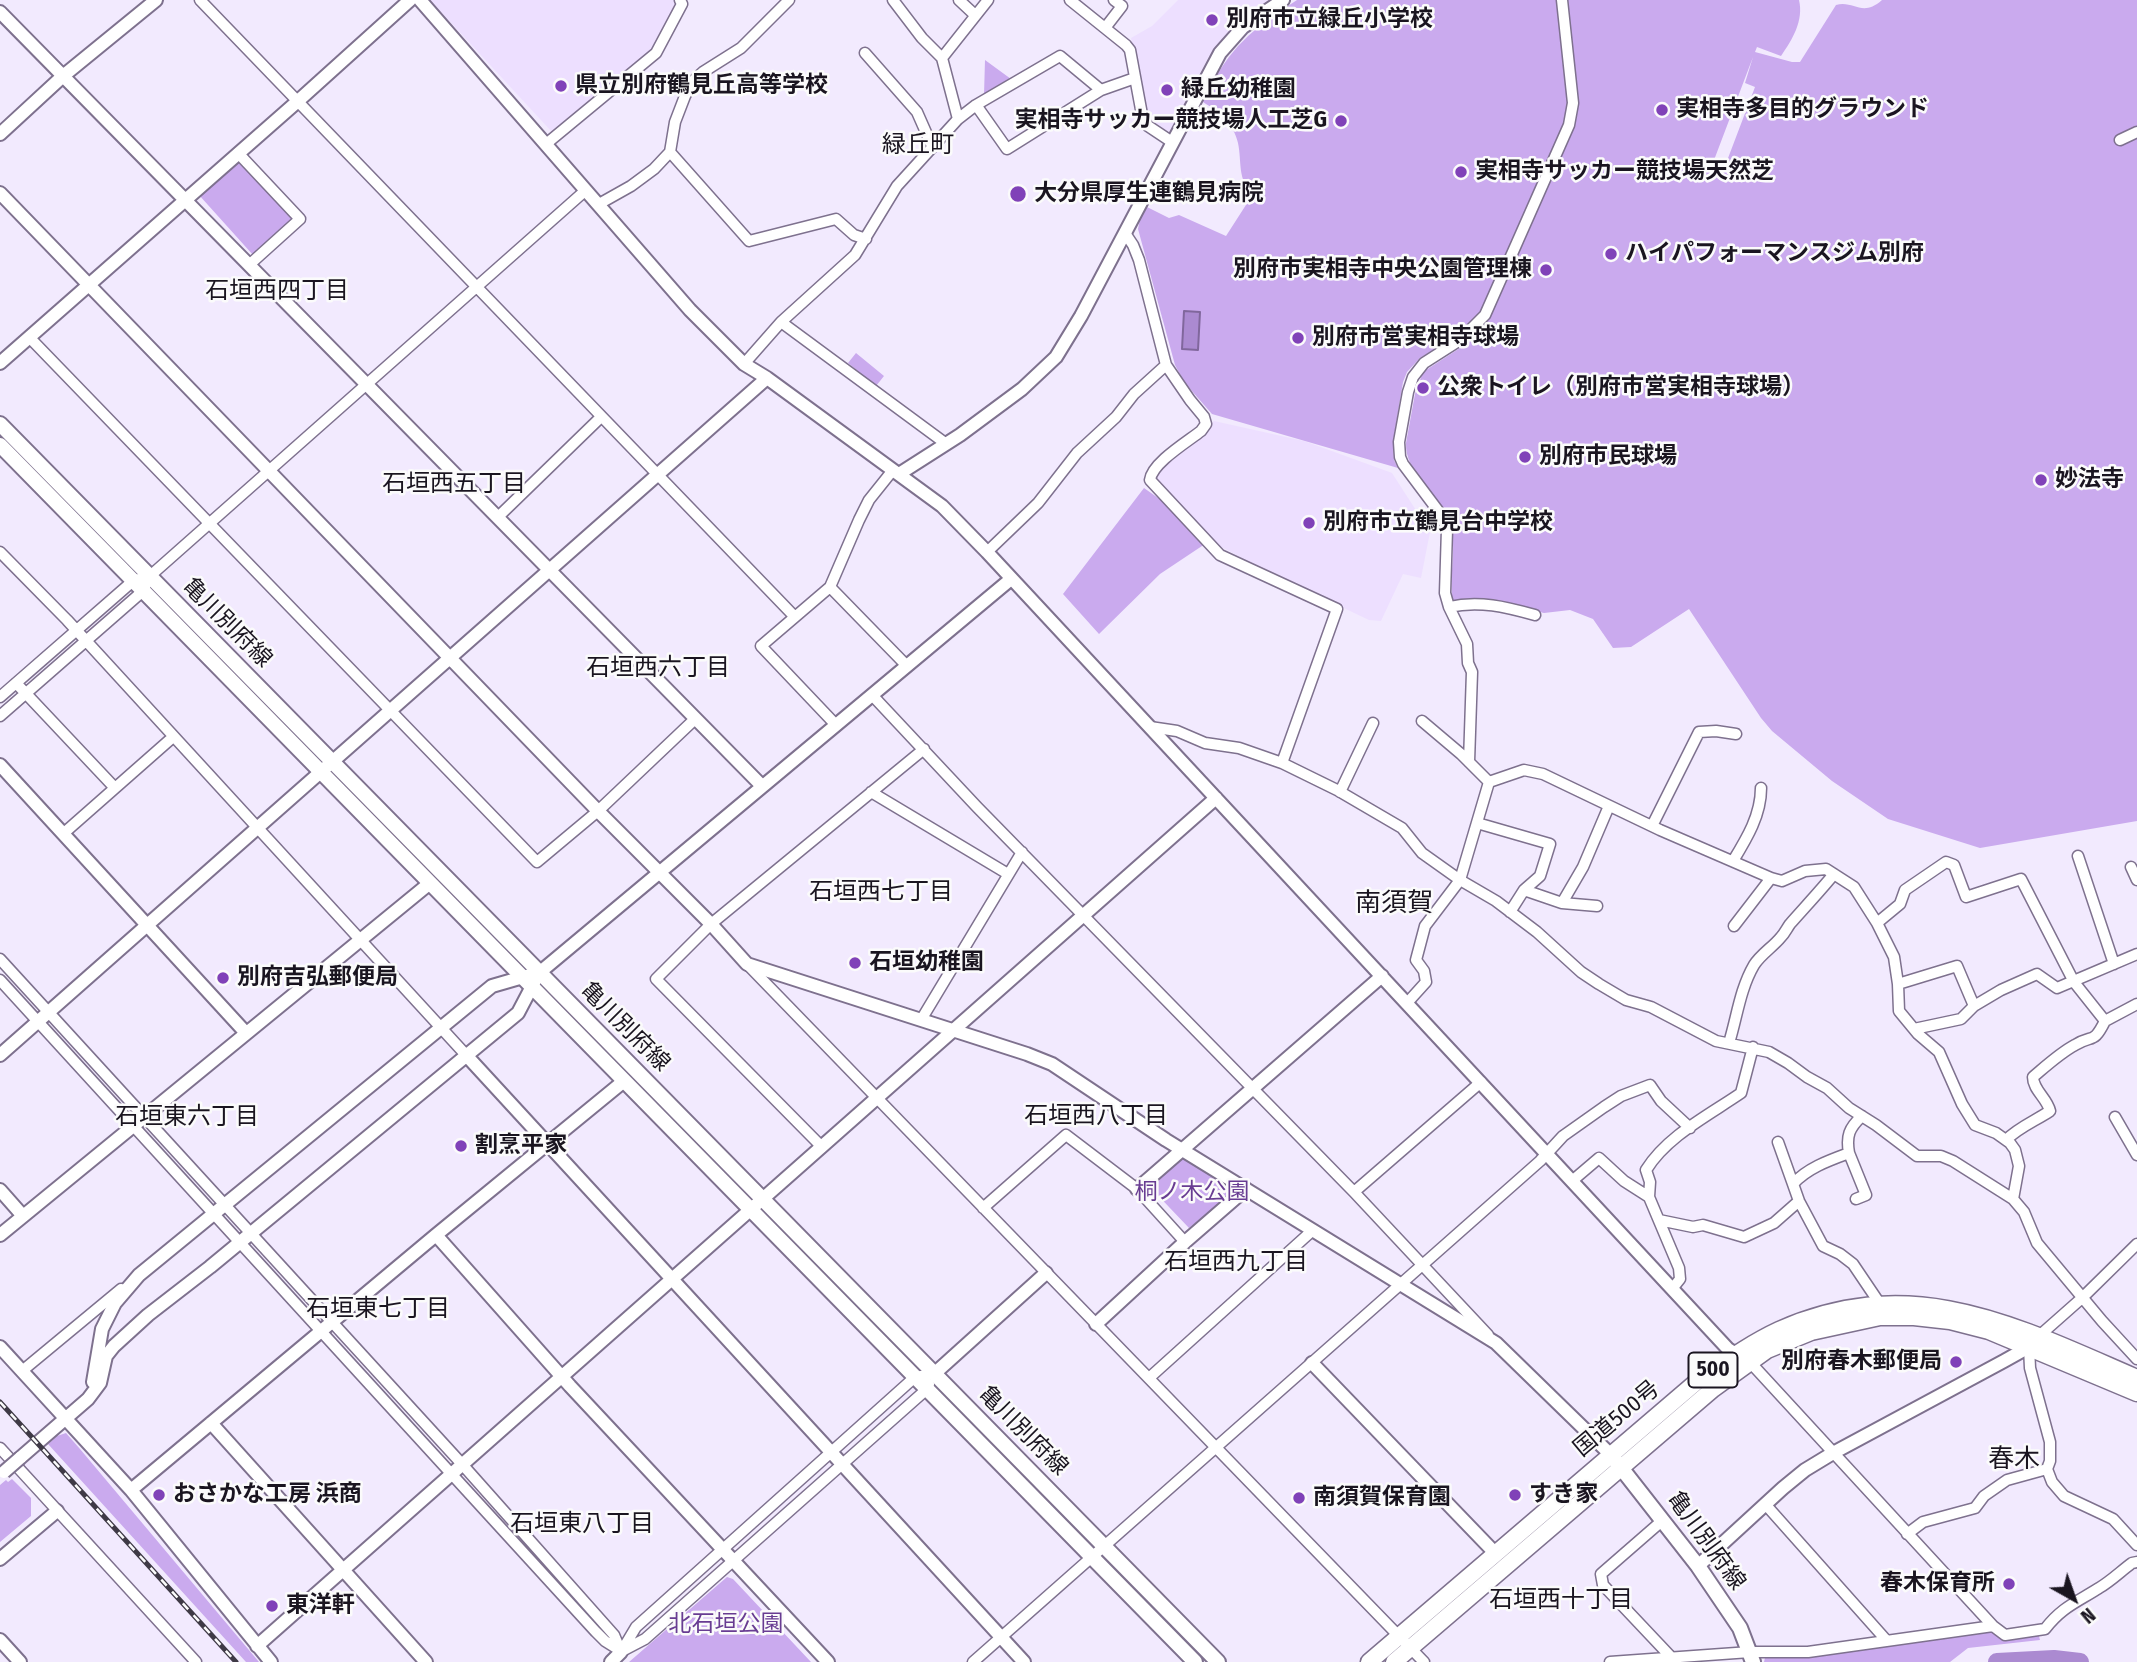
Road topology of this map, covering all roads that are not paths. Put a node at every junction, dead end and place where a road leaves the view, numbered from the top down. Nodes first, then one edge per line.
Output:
1 (156, 0) edge
2 (200, 0) edge
3 (410, 0) edge
4 (420, 0) edge
5 (680, 0) edge
6 (789, 0) edge
7 (892, 0) edge
8 (960, 0) edge
9 (988, 0) edge
10 (1070, 0) edge
11 (1114, 0) edge
12 (1283, 0) edge
13 (1562, 0) edge
14 (0, 12) edge
15 (975, 15) junction
16 (1105, 28) junction
17 (864, 54) dead end
18 (942, 58) junction
19 (62, 76) junction
20 (1135, 78) junction
21 (1101, 90) junction
22 (298, 101) junction
23 (976, 105) junction
24 (958, 119) junction
25 (2137, 132) edge
26 (0, 134) edge
27 (2120, 140) dead end
28 (1172, 142) junction
29 (546, 144) junction
30 (932, 146) junction
31 (670, 152) junction
32 (237, 153) junction
33 (586, 190) junction
34 (0, 193) edge
35 (184, 200) junction
36 (599, 204) junction
37 (1125, 233) junction
38 (866, 239) junction
39 (249, 265) junction
40 (89, 285) junction
41 (476, 287) junction
42 (781, 322) junction
43 (29, 337) junction
44 (0, 363) edge
45 (744, 364) junction
46 (1166, 365) junction
47 (767, 378) junction
48 (367, 384) junction
49 (601, 417) junction
50 (0, 424) edge
51 (945, 443) junction
52 (0, 445) edge
53 (269, 471) junction
54 (896, 472) junction
55 (658, 475) junction
56 (498, 517) junction
57 (209, 523) junction
58 (0, 552) edge
59 (987, 552) junction
60 (550, 570) junction
61 (150, 576) junction
62 (1011, 579) junction
63 (138, 586) junction
64 (830, 587) junction
65 (1449, 607) junction
66 (1535, 615) dead end
67 (795, 617) junction
68 (76, 631) junction
69 (86, 641) junction
70 (450, 658) junction
71 (907, 666) junction
72 (16, 683) junction
73 (26, 693) junction
74 (872, 695) junction
75 (0, 697) edge
76 (391, 711) junction
77 (0, 716) edge
78 (695, 719) junction
79 (1422, 721) dead end
80 (1373, 723) dead end
81 (836, 725) junction
82 (1150, 727) junction
83 (1736, 734) dead end
84 (173, 737) junction
85 (924, 749) junction
86 (1469, 762) junction
87 (1283, 763) junction
88 (0, 765) edge
89 (327, 767) junction
90 (1489, 782) junction
91 (762, 786) junction
92 (115, 788) junction
93 (1761, 788) dead end
94 (871, 792) junction
95 (1340, 792) junction
96 (1216, 798) junction
97 (1609, 806) junction
98 (598, 811) junction
99 (1477, 822) junction
100 (1651, 826) junction
101 (258, 828) junction
102 (64, 833) junction
103 (1022, 852) junction
104 (2078, 856) dead end
105 (1734, 862) junction
106 (2131, 867) dead end
107 (659, 872) junction
108 (1008, 874) junction
109 (1834, 874) junction
110 (1771, 878) junction
111 (1460, 880) junction
112 (2137, 880) edge
113 (430, 883) junction
114 (1524, 890) junction
115 (1562, 903) junction
116 (1597, 906) dead end
117 (1510, 912) junction
118 (1083, 914) junction
119 (1877, 923) junction
120 (711, 924) junction
121 (147, 925) junction
122 (1734, 926) dead end
123 (360, 940) junction
124 (2137, 954) edge
125 (0, 959) edge
126 (747, 964) junction
127 (2114, 964) junction
128 (539, 973) junction
129 (1382, 975) junction
130 (0, 980) edge
131 (527, 982) junction
132 (2074, 982) junction
133 (1898, 984) junction
134 (1408, 1003) junction
135 (2137, 1004) edge
136 (1974, 1006) junction
137 (49, 1012) junction
138 (921, 1020) junction
139 (2105, 1021) junction
140 (38, 1022) junction
141 (441, 1028) junction
142 (1914, 1029) junction
143 (952, 1030) junction
144 (246, 1033) junction
145 (1729, 1043) junction
146 (1753, 1047) junction
147 (0, 1055) edge
148 (466, 1055) junction
149 (624, 1081) junction
150 (1481, 1082) junction
151 (1252, 1088) junction
152 (876, 1098) junction
153 (144, 1116) junction
154 (1861, 1116) junction
155 (2115, 1117) dead end
156 (132, 1126) junction
157 (1689, 1128) junction
158 (2006, 1140) junction
159 (1778, 1142) dead end
160 (548, 1144) junction
161 (821, 1146) junction
162 (1182, 1149) junction
163 (1849, 1153) junction
164 (1547, 1154) junction
165 (2137, 1155) edge
166 (1572, 1181) junction
167 (1793, 1184) junction
168 (1137, 1189) junction
169 (1246, 1189) junction
170 (0, 1190) edge
171 (1354, 1192) junction
172 (1649, 1197) junction
173 (762, 1199) junction
174 (1856, 1199) dead end
175 (2013, 1199) junction
176 (1799, 1201) junction
177 (225, 1206) junction
178 (983, 1208) junction
179 (750, 1209) junction
180 (214, 1215) junction
181 (23, 1216) junction
182 (1659, 1220) junction
183 (1313, 1230) junction
184 (250, 1233) junction
185 (0, 1235) edge
186 (436, 1235) junction
187 (239, 1242) junction
188 (1185, 1242) junction
189 (2137, 1244) edge
190 (1422, 1265) junction
191 (1046, 1273) junction
192 (139, 1275) junction
193 (671, 1278) junction
194 (1400, 1285) junction
195 (1672, 1289) junction
196 (2082, 1298) junction
197 (1880, 1304) junction
198 (331, 1321) junction
199 (1096, 1324) junction
200 (320, 1331) junction
201 (2034, 1341) junction
202 (1496, 1343) junction
203 (0, 1347) edge
204 (1743, 1358) junction
205 (2137, 1359) edge
206 (1312, 1363) junction
207 (22, 1371) junction
208 (934, 1374) junction
209 (562, 1375) junction
210 (915, 1377) junction
211 (1149, 1378) junction
212 (2137, 1378) edge
213 (927, 1389) junction
214 (93, 1393) junction
215 (2137, 1393) edge
216 (66, 1419) junction
217 (211, 1423) junction
218 (1216, 1447) junction
219 (0, 1448) edge
220 (831, 1452) junction
221 (1833, 1453) junction
222 (1615, 1460) junction
223 (462, 1464) junction
224 (842, 1464) junction
225 (2047, 1469) junction
226 (2, 1474) edge
227 (452, 1474) junction
228 (131, 1490) junction
229 (1766, 1505) junction
230 (57, 1511) junction
231 (1663, 1520) junction
232 (1907, 1534) junction
233 (2137, 1545) edge
234 (1104, 1546) junction
235 (723, 1548) junction
236 (1495, 1553) junction
237 (1092, 1557) junction
238 (0, 1559) edge
239 (734, 1559) junction
240 (2137, 1562) edge
241 (1698, 1566) junction
242 (343, 1570) junction
243 (1993, 1626) junction
244 (1399, 1636) junction
245 (1001, 1637) junction
246 (0, 1640) edge
247 (1887, 1641) junction
248 (257, 1646) junction
249 (1411, 1648) junction
250 (621, 1652) junction
251 (1671, 1657) junction
252 (1752, 1657) edge
253 (20, 1662) edge
254 (196, 1662) edge
255 (271, 1662) edge
256 (426, 1662) edge
257 (611, 1662) edge
258 (828, 1662) edge
259 (973, 1662) edge
260 (1024, 1662) edge
261 (1195, 1662) edge
262 (1218, 1662) edge
263 (1369, 1662) edge
264 (1394, 1662) edge
265 (1424, 1662) edge
266 (1610, 1662) edge

1 - 19 street
2 - 22 street
3 - 22 street
4 - 29 street
5 - 29 street
6 - 31 street
7 - 18 street
8 - 15 street
9 - 15 street
10 - 16 street
11 - 16 street
12 - 28 street
13 - 65 street
14 - 19 street
15 - 18 street
16 - 20 street
17 - 30 street
18 - 24 street
19 - 26 street
19 - 35 street
20 - 21 street
20 - 28 street
21 - 23 street
21 - 23 street
22 - 32 street
22 - 41 street
23 - 24 street
24 - 30 street
25 - 27 street
28 - 37 street
29 - 33 street
30 - 38 street
31 - 36 street
31 - 38 street
32 - 35 street
32 - 39 street
33 - 36 street
33 - 41 street
34 - 40 street
35 - 39 street
35 - 40 street
36 - 45 street
37 - 46 street
37 - 51 street
38 - 42 street
39 - 48 street
40 - 43 street
40 - 53 street
41 - 48 street
41 - 49 street
42 - 45 street
42 - 51 street
43 - 44 street
43 - 57 street
45 - 47 street
46 - 59 street
46 - 87 street
47 - 54 street
47 - 55 street
48 - 53 street
48 - 56 street
49 - 55 street
49 - 56 street
50 - 61 main road, 亀川別府線
51 - 54 street
52 - 63 main road, 亀川別府線
53 - 57 street
53 - 70 street
54 - 59 street
54 - 64 street
55 - 60 street
55 - 67 street
56 - 60 street
57 - 61 street
57 - 76 street
58 - 68 street
59 - 62 street
60 - 70 street
60 - 78 street
61 - 63 street
61 - 89 main road, 亀川別府線
62 - 71 street
62 - 82 street
63 - 68 street
63 - 69 street
63 - 89 main road, 亀川別府線
64 - 67 street
64 - 71 street
65 - 66 street
65 - 86 street
67 - 81 street
68 - 69 street
68 - 72 street
69 - 73 street
69 - 84 street
70 - 76 street
70 - 98 street
71 - 74 street
72 - 73 street
72 - 75 street
73 - 77 street
73 - 92 street
74 - 81 street
74 - 85 street
76 - 89 street
76 - 98 street
78 - 91 street
78 - 98 street
79 - 86 street
80 - 95 street
81 - 91 street
82 - 87 street
82 - 96 street
83 - 100 street
84 - 92 street
84 - 101 street
85 - 94 street
85 - 103 street
86 - 90 street
87 - 95 street
88 - 102 street
89 - 101 street
89 - 113 main road, 亀川別府線
89 - 128 main road, 亀川別府線
90 - 97 street
90 - 99 street
91 - 107 street
92 - 102 street
93 - 105 street
94 - 108 street
94 - 120 street
95 - 111 street
96 - 118 street
96 - 129 street
97 - 100 street
97 - 115 street
98 - 107 street
99 - 111 street
99 - 114 street
100 - 105 street
101 - 121 street
101 - 123 street
102 - 121 street
103 - 108 street
103 - 118 street
104 - 127 street
105 - 110 street
106 - 112 street
107 - 120 street
107 - 128 street
108 - 138 street
109 - 110 street
109 - 119 street
109 - 145 street
110 - 122 street
111 - 117 street
111 - 134 street
113 - 123 street
113 - 131 main road, 亀川別府線
114 - 115 street
114 - 117 street
115 - 116 street
117 - 145 street
118 - 143 street
118 - 151 street
119 - 132 street
119 - 133 street
120 - 126 street
120 - 161 street
121 - 137 street
121 - 144 street
123 - 141 street
123 - 144 street
124 - 127 street
125 - 137 street
126 - 138 street
126 - 152 street
127 - 132 street
128 - 131 street
128 - 173 main road, 亀川別府線
129 - 134 street
129 - 151 street
130 - 140 street
131 - 141 street
131 - 148 street
131 - 149 main road, 亀川別府線
132 - 136 street
132 - 139 street
133 - 136 street
133 - 142 street
134 - 150 street
135 - 139 street
136 - 142 street
137 - 140 street
137 - 153 street
138 - 143 street
139 - 158 street
140 - 147 street
140 - 156 street
141 - 148 street
141 - 177 street
142 - 158 street
143 - 152 street
143 - 162 street
144 - 153 street
145 - 146 street
146 - 154 street
146 - 157 street
148 - 160 street
148 - 184 street
149 - 160 street
149 - 179 main road, 亀川別府線
150 - 164 street
150 - 171 street
151 - 162 street
151 - 171 street
152 - 161 street
152 - 178 street
153 - 156 street
153 - 177 street
154 - 163 street
154 - 175 street
155 - 165 street
156 - 180 street
156 - 181 street
157 - 164 street
157 - 172 street
158 - 175 street
159 - 167 street
160 - 186 street
160 - 193 street
161 - 173 street
162 - 168 street
162 - 169 street
163 - 167 street
163 - 174 street
164 - 166 street
164 - 190 street
166 - 172 street
166 - 195 street
167 - 176 street
168 - 178 street
168 - 188 street
169 - 183 street
169 - 188 street
170 - 181 street
171 - 190 street
172 - 182 street
173 - 179 street
173 - 208 main road, 亀川別府線
175 - 196 street
176 - 182 street
176 - 197 street
177 - 180 street
177 - 184 street
178 - 191 street
179 - 193 street
179 - 210 main road, 亀川別府線
180 - 187 street
180 - 192 street
181 - 185 street
182 - 195 street
183 - 194 street
183 - 211 street
184 - 187 street
184 - 198 street
186 - 198 street
186 - 209 street
187 - 200 street
187 - 214 street
188 - 199 street
189 - 196 street
190 - 194 street
190 - 202 street
191 - 199 street
191 - 208 street
192 - 207 street
192 - 214 street
193 - 209 street
193 - 220 street
194 - 202 street
194 - 206 street
195 - 204 street
196 - 201 street
196 - 205 street
197 - 201 highway, 国道500号 / 500
197 - 204 highway, 国道500号 / 500
198 - 200 street
198 - 223 street
199 - 211 street
200 - 217 street
200 - 227 street
201 - 204 highway, 国道500号 / 500
201 - 212 highway, 国道500号 / 500
201 - 215 highway, 国道500号 / 500
201 - 221 street
201 - 225 street
202 - 222 street
203 - 207 street
204 - 221 street
204 - 222 highway, 国道500号 / 500
206 - 218 street
206 - 236 street
207 - 216 street
208 - 210 street
208 - 213 street
208 - 234 main road, 亀川別府線
209 - 223 street
209 - 235 street
210 - 213 main road, 亀川別府線
210 - 220 street
211 - 218 street
213 - 224 street
213 - 237 main road, 亀川別府線
214 - 216 street
216 - 226 street, bridge
216 - 228 street
217 - 228 street
217 - 242 street
218 - 234 street
218 - 244 street
219 - 230 street
220 - 224 street
220 - 235 street
221 - 229 street
221 - 232 street
222 - 231 main road, 亀川別府線
222 - 236 highway, 国道500号 / 500
222 - 249 highway, 国道500号 / 500
223 - 227 street
223 - 250 street
224 - 239 street
224 - 245 street
225 - 232 street
225 - 233 street
227 - 242 street
227 - 250 street
228 - 248 street
229 - 241 street
229 - 247 street
230 - 238 street
230 - 254 street
231 - 241 main road, 亀川別府線
231 - 251 street
232 - 243 street
234 - 237 street
234 - 262 main road, 亀川別府線
235 - 239 street
235 - 250 street
236 - 244 highway, 国道500号 / 500
237 - 245 street
237 - 261 main road, 亀川別府線
239 - 250 street
239 - 258 street
240 - 243 street
241 - 252 main road, 亀川別府線
242 - 248 street
242 - 256 street
243 - 247 street
244 - 249 street
244 - 263 highway, 国道500号 / 500
245 - 259 street
245 - 260 street
246 - 253 street
247 - 252 street
248 - 255 street
249 - 264 highway, 国道500号 / 500
249 - 265 street
250 - 257 street
251 - 252 street
251 - 266 street

